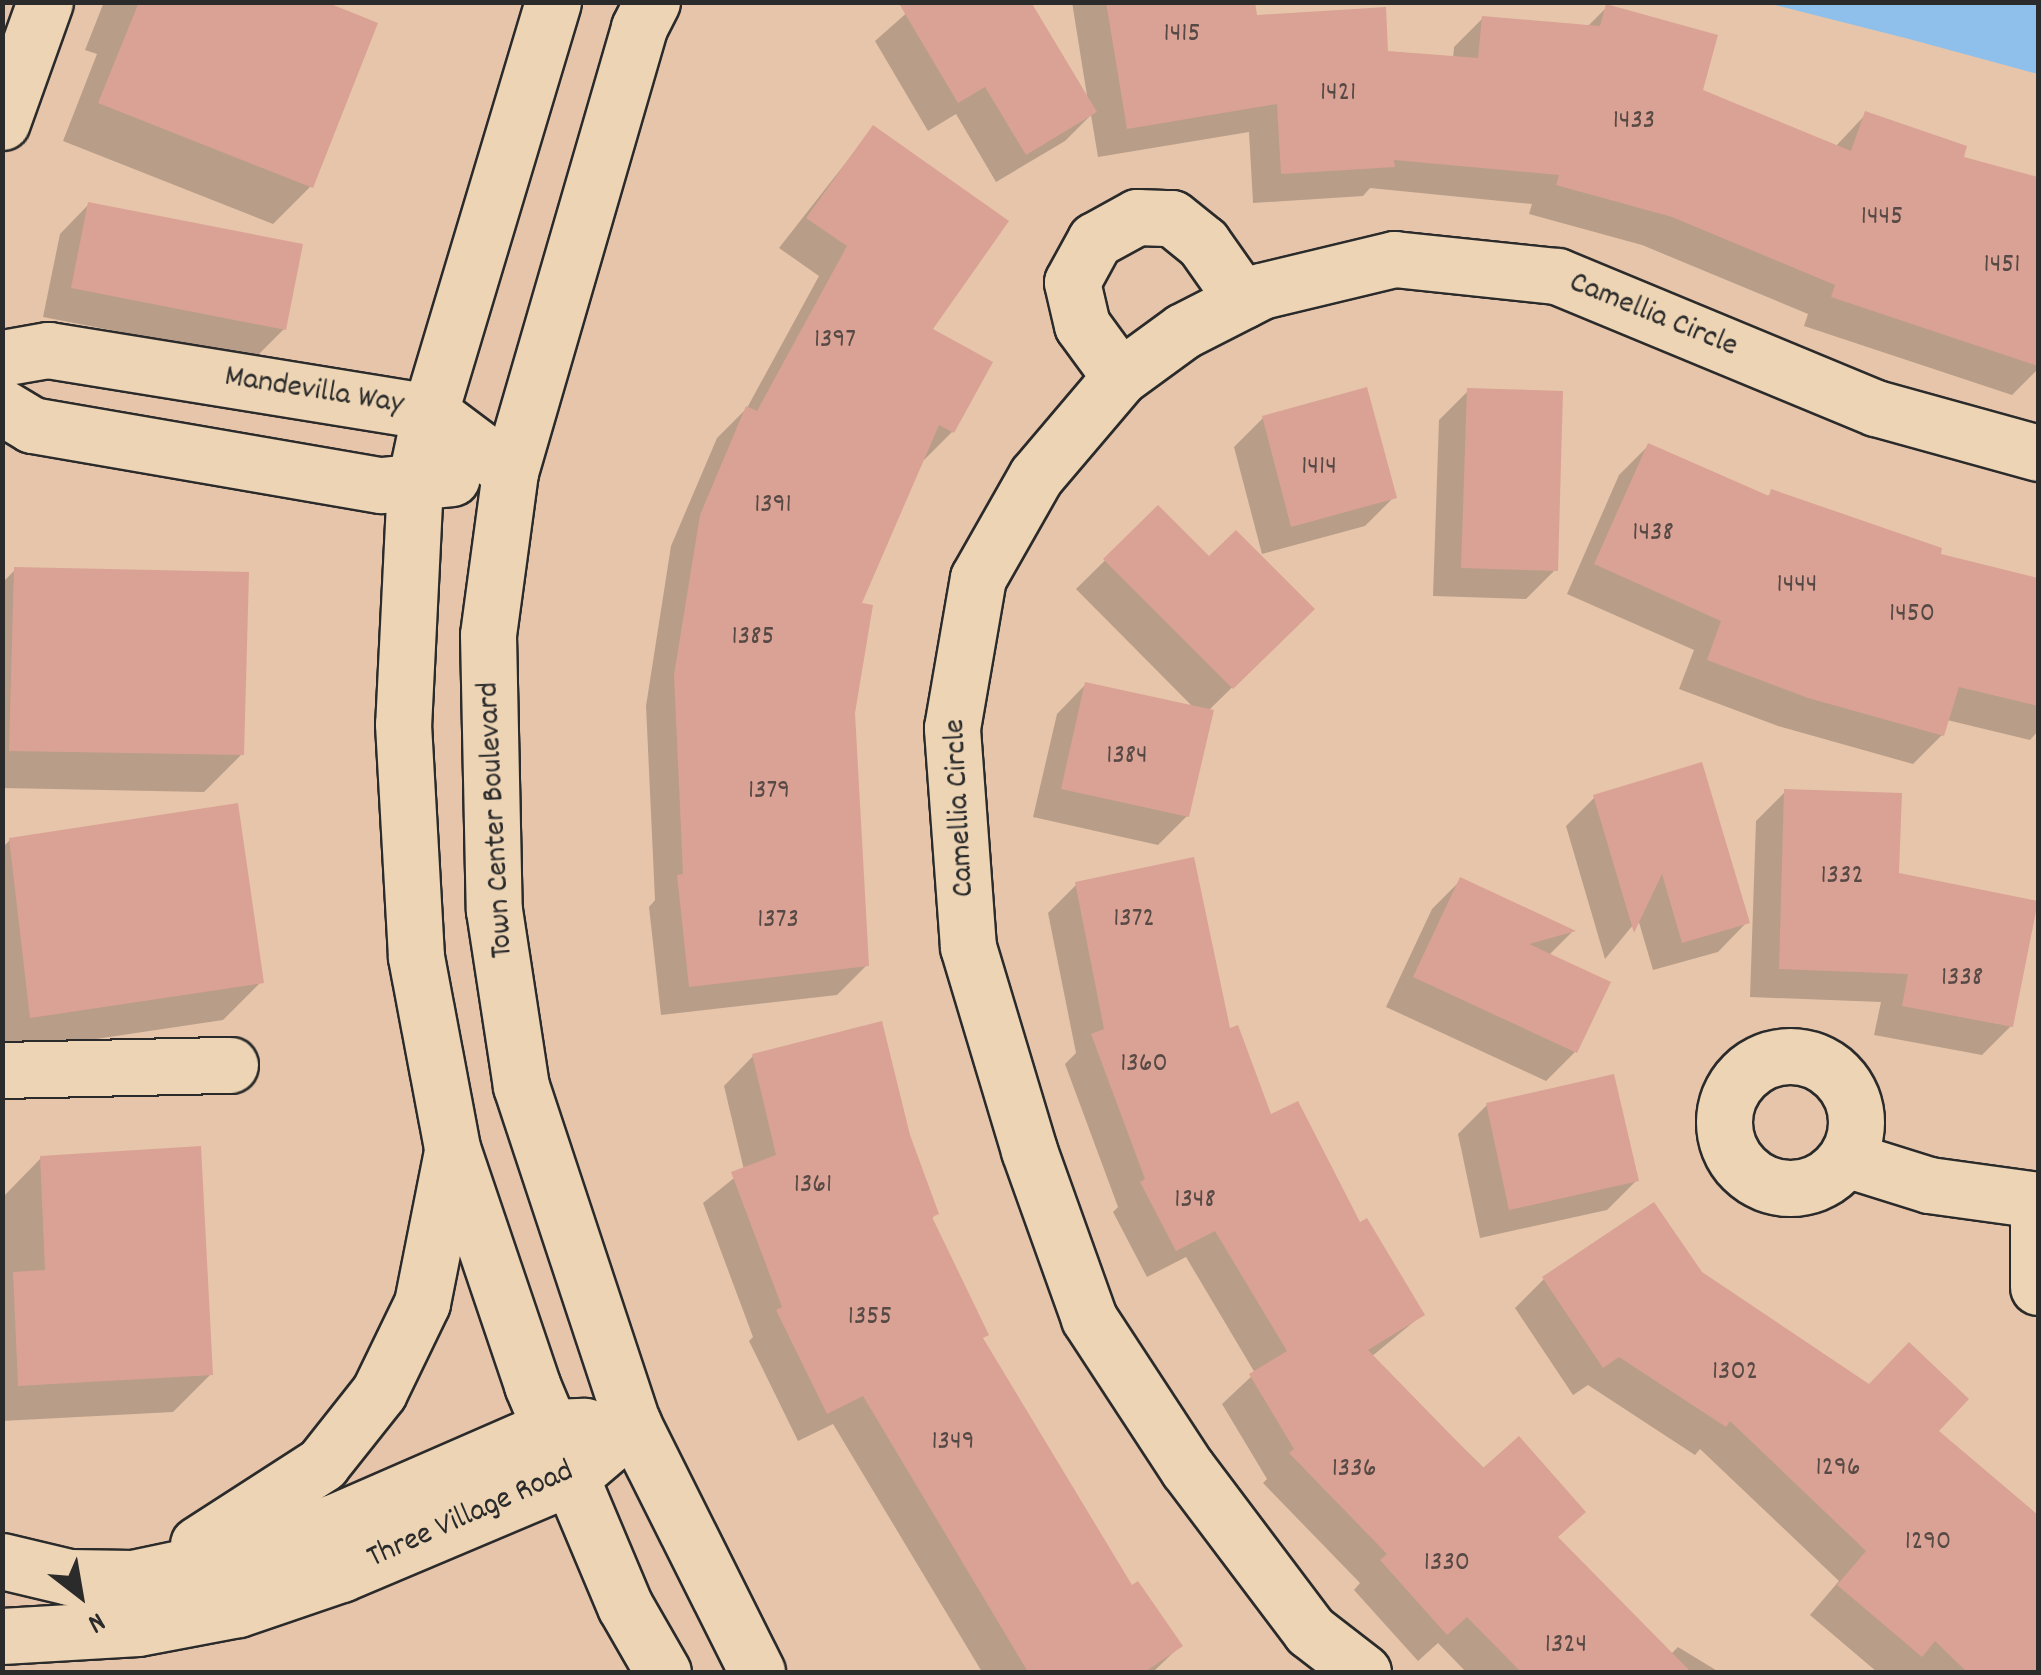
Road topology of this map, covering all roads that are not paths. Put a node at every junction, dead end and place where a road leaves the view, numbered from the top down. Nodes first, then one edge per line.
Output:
1 (45, 2) edge
2 (553, 2) edge
3 (652, 2) edge
4 (2, 122) edge
5 (1243, 300) junction
6 (2, 358) edge
7 (1120, 378) junction
8 (2, 407) edge
9 (430, 412) junction
10 (2038, 454) edge
11 (510, 472) junction
12 (415, 482) junction
13 (230, 1065) dead end
14 (2, 1070) edge
15 (452, 1148) junction
16 (1846, 1158) dead end
17 (2038, 1201) edge
18 (2038, 1287) edge
19 (634, 1424) junction
20 (551, 1428) junction
21 (572, 1477) junction
22 (2, 1561) edge
23 (133, 1578) junction
24 (2, 1636) edge
25 (2, 1653) edge
26 (75, 1672) edge
27 (663, 1672) edge
28 (757, 1672) edge
29 (1363, 1672) edge

1 - 4 street
2 - 9 street
3 - 11 street, Town Center Boulevard
5 - 7 street, Camellia Circle
5 - 7 street
5 - 10 street, Camellia Circle
6 - 9 street, Mandevilla Way
7 - 29 street, Camellia Circle
8 - 12 street
9 - 11 street, Mandevilla Way
9 - 12 street
11 - 12 street
11 - 19 street, Town Center Boulevard
12 - 15 street
13 - 14 street
15 - 20 street
15 - 23 street
16 - 17 street
17 - 18 street
19 - 20 street, Three Village Road
19 - 21 street, Three Village Road
19 - 28 street, Town Center Boulevard
20 - 21 street
20 - 23 street, Three Village Road
21 - 24 street, Three Village Road
21 - 27 street
22 - 23 street, Three Village Road
25 - 26 street

